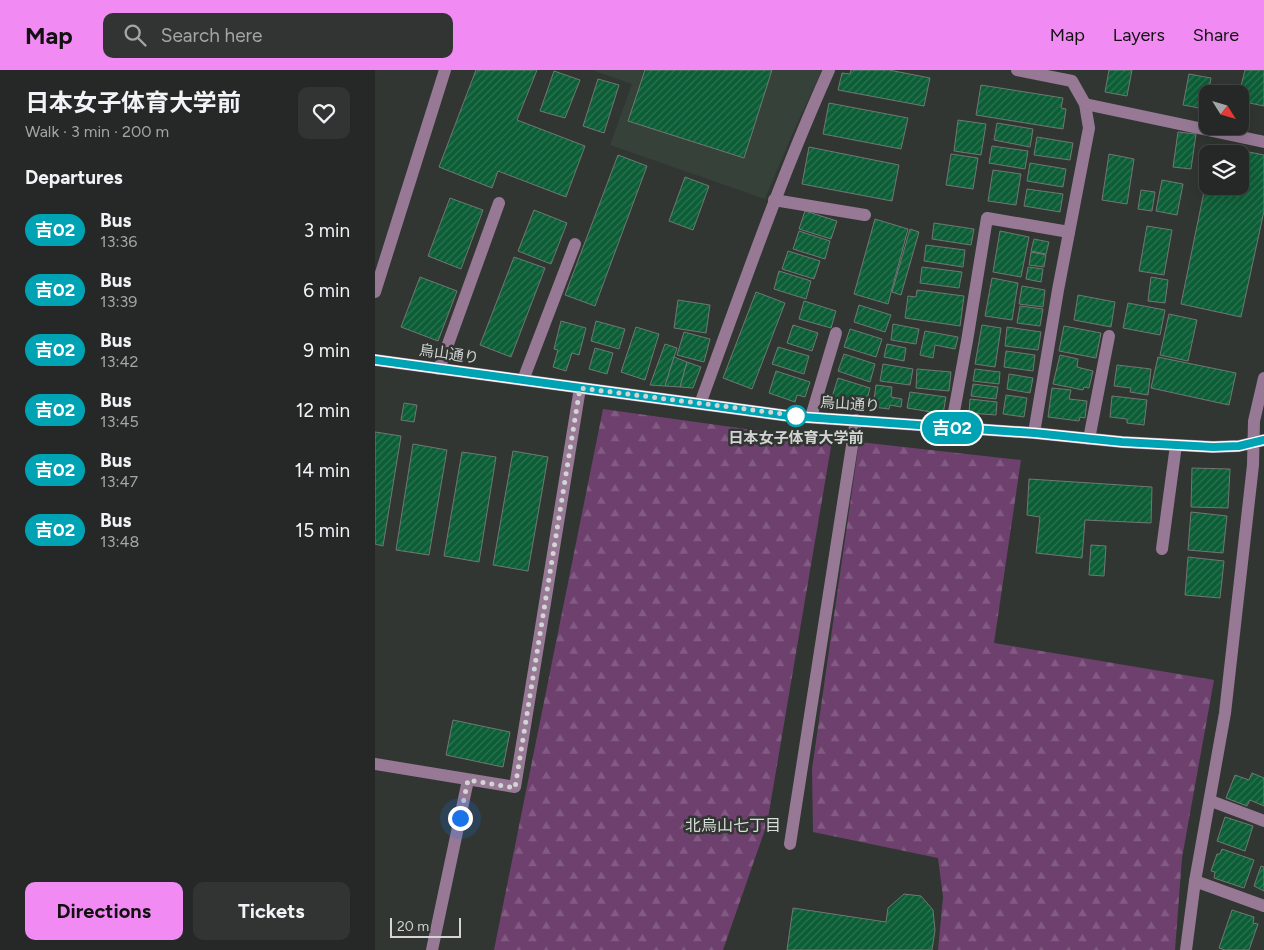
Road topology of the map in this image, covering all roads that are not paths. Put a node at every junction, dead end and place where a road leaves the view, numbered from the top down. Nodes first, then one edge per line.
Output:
1 (445, 70) edge
2 (829, 70) edge
3 (1017, 70) edge
4 (1075, 75) edge
5 (1085, 104) junction
6 (1264, 142) edge
7 (774, 200) junction
8 (499, 203) dead end
9 (865, 215) dead end
10 (1069, 232) junction
11 (575, 244) dead end
12 (375, 292) edge
13 (836, 333) dead end
14 (1109, 336) dead end
15 (375, 360) edge
16 (439, 369) junction
17 (1264, 378) edge
18 (523, 380) junction
19 (580, 388) junction
20 (700, 404) junction
21 (811, 417) junction
22 (855, 420) junction
23 (951, 428) junction
24 (1034, 433) junction
25 (1089, 439) junction
26 (1259, 441) edge
27 (1176, 445) junction
28 (1162, 549) dead end
29 (375, 764) edge
30 (468, 780) junction
31 (1211, 801) junction
32 (1264, 820) edge
33 (790, 844) dead end
34 (1195, 881) junction
35 (1264, 906) edge
36 (432, 950) edge
37 (1186, 950) edge

1 - 12 street
2 - 7 street
3 - 4 street
4 - 5 street
5 - 6 street
5 - 10 street
7 - 9 street
7 - 20 street
8 - 16 street
10 - 23 street
10 - 24 street
11 - 18 street
13 - 21 street
14 - 25 street
15 - 16 street, 烏山通り
16 - 18 street, 烏山通り
17 - 26 street
18 - 19 street, 烏山通り
19 - 20 street, 烏山通り
19 - 30 street
20 - 21 street, 烏山通り
21 - 22 street, 烏山通り
22 - 23 street, 烏山通り
22 - 33 street
23 - 24 street, 烏山通り
24 - 25 street, 烏山通り
25 - 27 street, 烏山通り
26 - 27 street, 烏山通り
26 - 31 street
27 - 28 street
29 - 30 street
30 - 36 street
31 - 32 street
31 - 34 street
34 - 35 street
34 - 37 street

